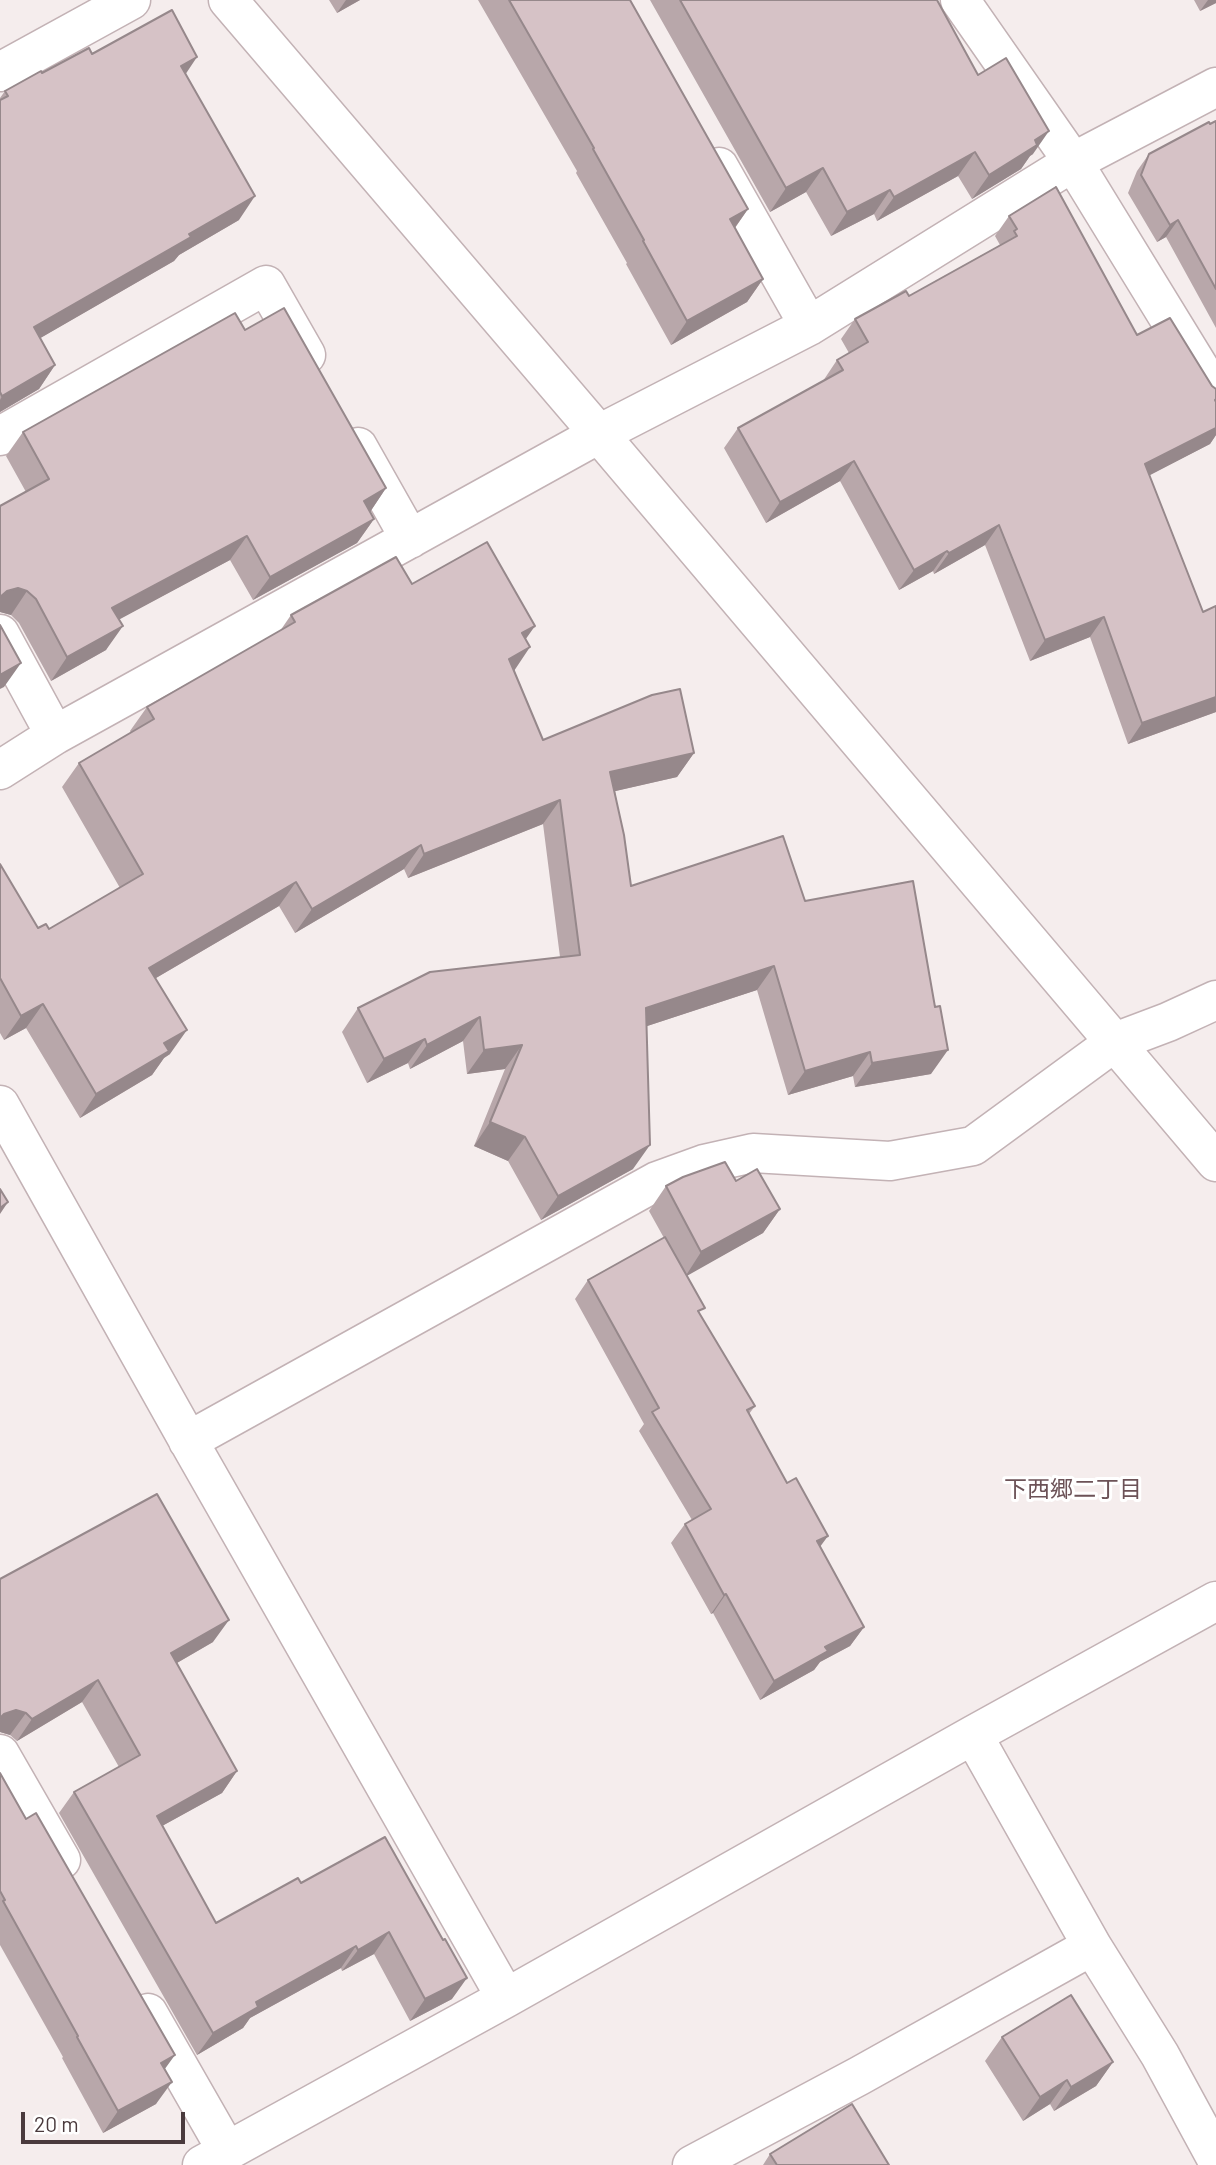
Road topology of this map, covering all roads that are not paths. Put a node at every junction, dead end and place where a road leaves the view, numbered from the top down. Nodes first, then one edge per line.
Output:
1 (131, 0) edge
2 (228, 0) edge
3 (960, 0) edge
4 (0, 72) edge
5 (1216, 87) edge
6 (700, 133) edge
7 (1073, 162) junction
8 (808, 326) junction
9 (321, 382) edge
10 (1216, 395) edge
11 (341, 418) edge
12 (599, 434) junction
13 (0, 436) edge
14 (410, 539) junction
15 (0, 634) edge
16 (55, 736) junction
17 (0, 770) edge
18 (1216, 1000) edge
19 (1115, 1042) junction
20 (0, 1105) edge
21 (1216, 1162) edge
22 (188, 1441) junction
23 (1216, 1601) edge
24 (974, 1735) junction
25 (0, 1754) edge
26 (76, 1886) edge
27 (1093, 1947) junction
28 (131, 1982) edge
29 (506, 1998) junction
30 (215, 2158) edge
31 (1216, 2158) edge
32 (692, 2165) edge

1 - 4 street
2 - 12 street
3 - 7 street
5 - 7 street
6 - 8 street
7 - 8 street
7 - 10 street
8 - 12 street
9 - 13 street
11 - 14 street
12 - 14 street
12 - 19 street
14 - 16 street
15 - 16 street
16 - 17 street
18 - 19 street
19 - 21 street
19 - 22 street
20 - 22 street
22 - 29 street
23 - 24 street
24 - 27 street
24 - 29 street
25 - 26 street
27 - 31 street
27 - 32 street
28 - 30 street
29 - 30 street

